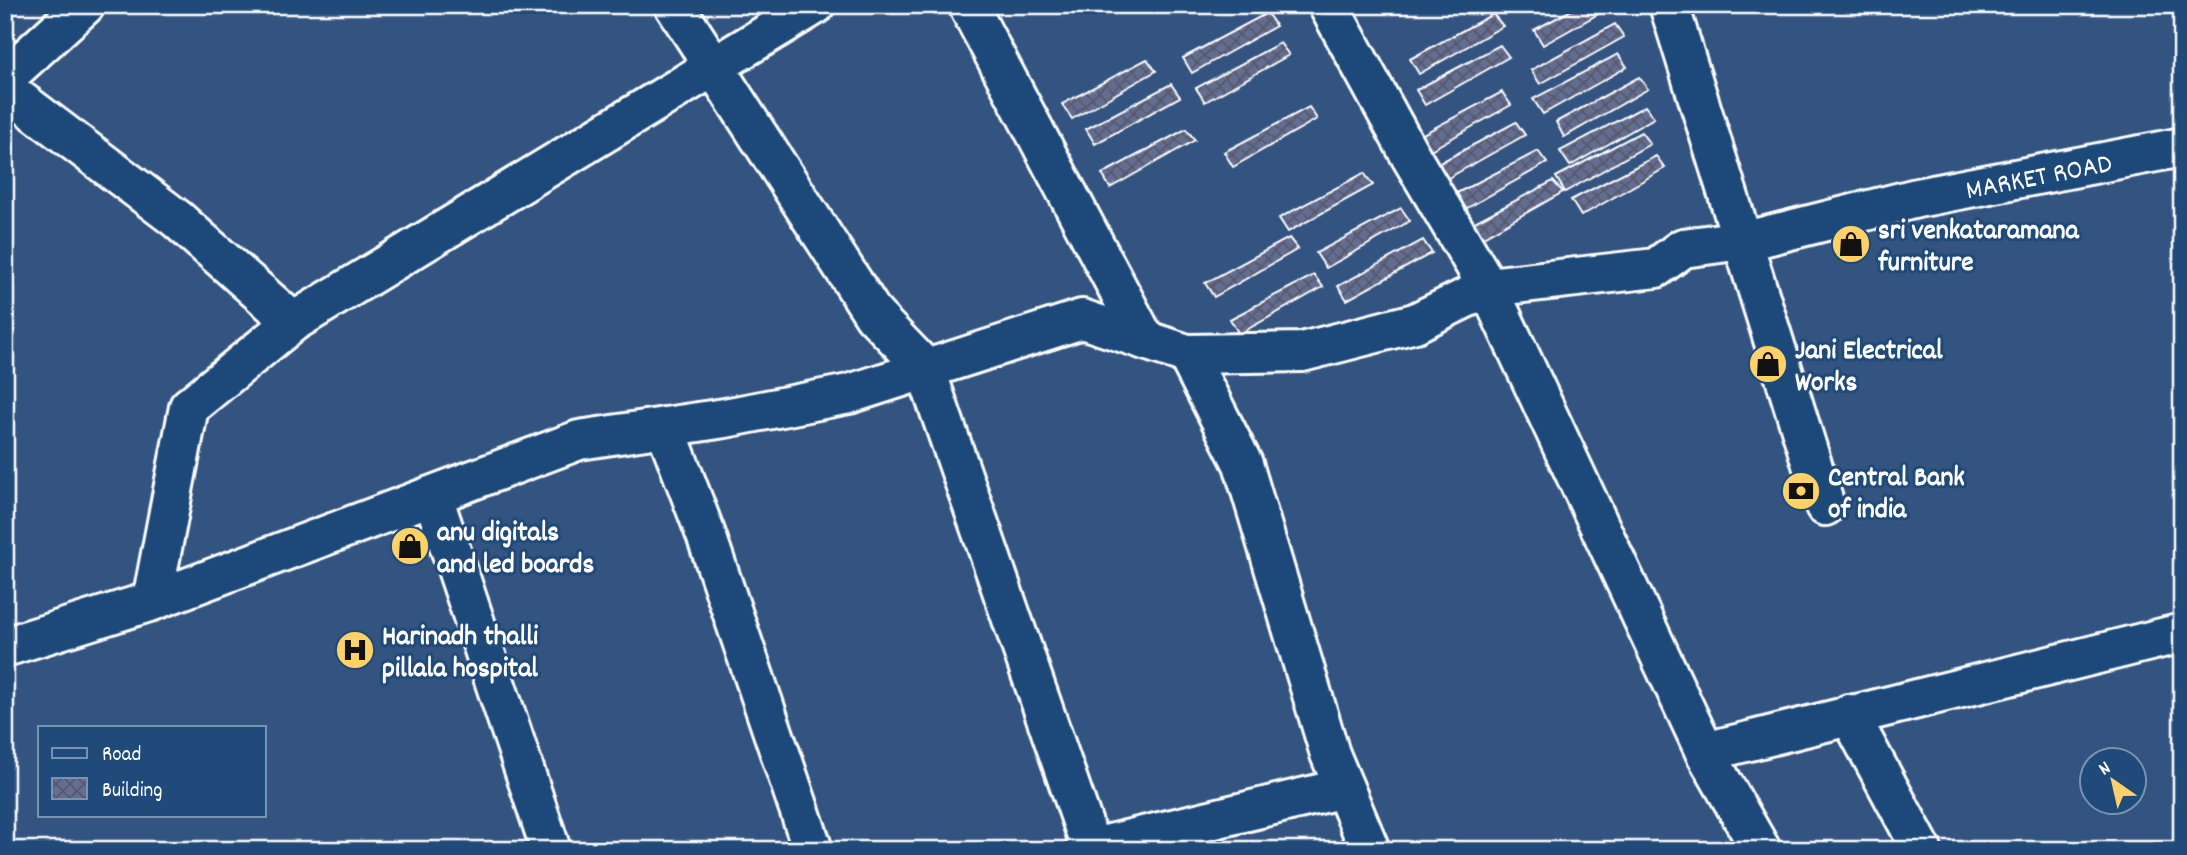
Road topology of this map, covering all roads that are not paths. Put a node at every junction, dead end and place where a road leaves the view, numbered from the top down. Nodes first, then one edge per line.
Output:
1 (85, 5) edge
2 (674, 5) edge
3 (815, 5) edge
4 (968, 5) edge
5 (1328, 5) edge
6 (1669, 5) edge
7 (714, 67) junction
8 (5, 78) edge
9 (5, 89) edge
10 (2182, 147) edge
11 (1742, 238) junction
12 (1488, 287) junction
13 (293, 322) junction
14 (1145, 340) junction
15 (1187, 354) junction
16 (925, 368) junction
17 (665, 427) junction
18 (433, 498) junction
19 (1825, 506) dead end
20 (152, 601) junction
21 (2182, 633) edge
22 (5, 647) edge
23 (1849, 714) junction
24 (1705, 752) junction
25 (1344, 788) junction
26 (1089, 849) edge
27 (551, 850) edge
28 (813, 850) edge
29 (1370, 850) edge
30 (1761, 850) edge
31 (1922, 850) edge

1 - 8 main road
2 - 7 main road
3 - 7 main road
4 - 14 main road
5 - 12 main road
6 - 11 main road
7 - 13 main road
7 - 16 main road
9 - 13 main road
10 - 11 main road, MARKET ROAD
11 - 12 main road, MARKET ROAD
11 - 19 main road
12 - 15 main road, MARKET ROAD
12 - 24 main road
13 - 20 main road
14 - 15 main road, MARKET ROAD
14 - 16 main road, MARKET ROAD
15 - 25 main road
16 - 17 main road, MARKET ROAD
16 - 26 main road
17 - 18 main road, MARKET ROAD
17 - 28 main road
18 - 20 main road, MARKET ROAD
18 - 27 main road
20 - 22 main road, MARKET ROAD
21 - 23 main road
23 - 24 main road
23 - 31 main road
24 - 30 main road
25 - 26 main road
25 - 29 main road

